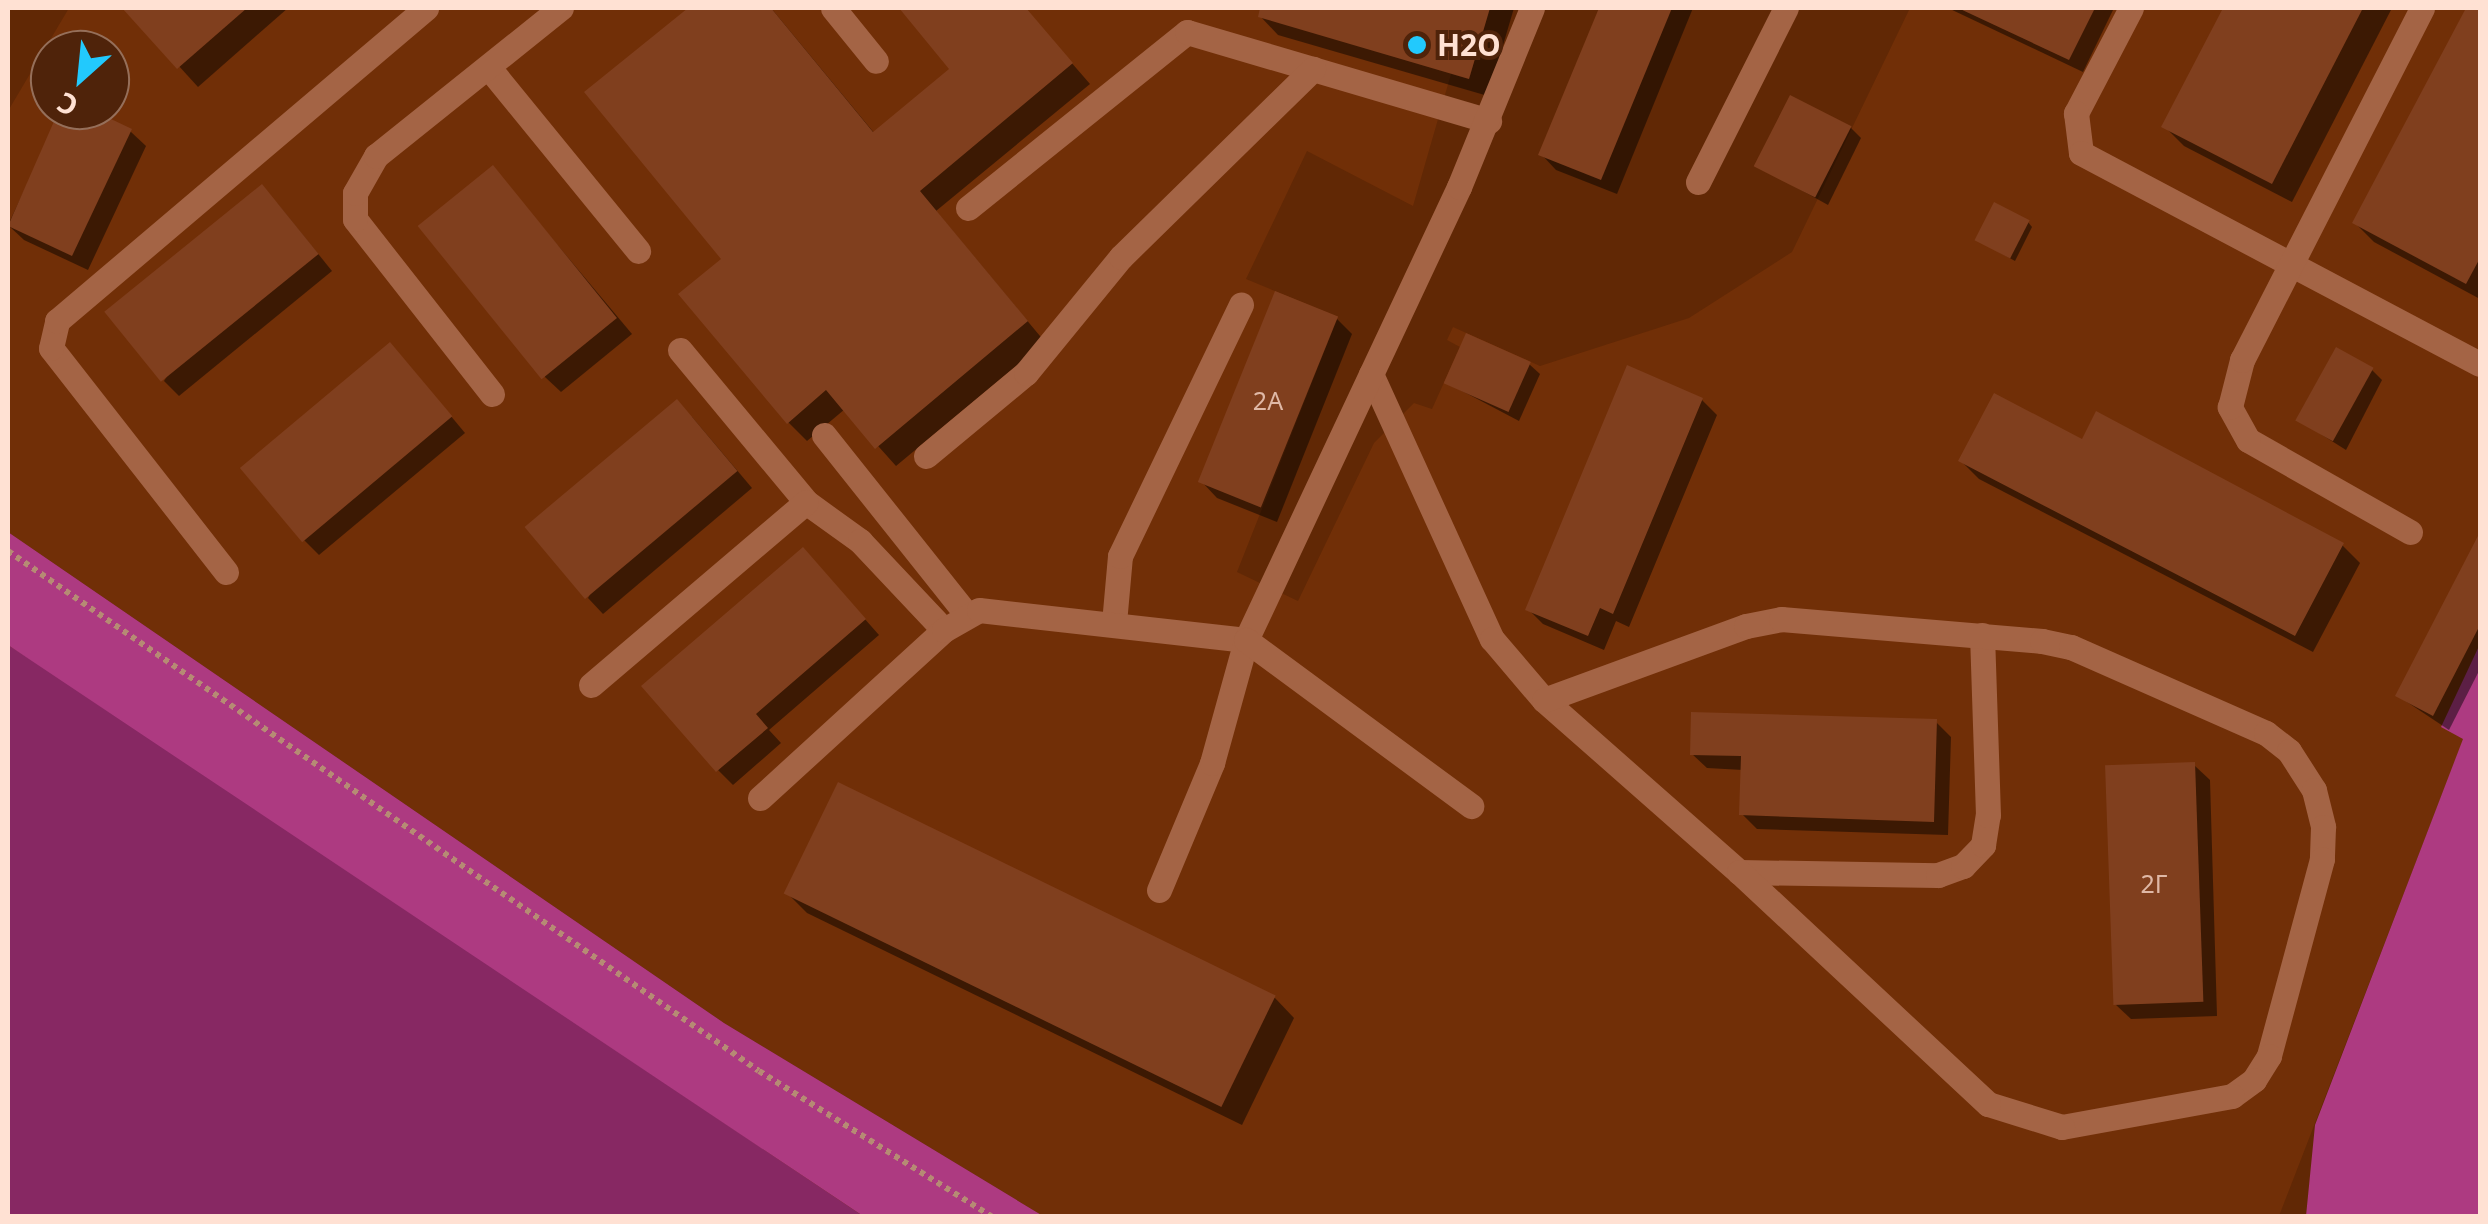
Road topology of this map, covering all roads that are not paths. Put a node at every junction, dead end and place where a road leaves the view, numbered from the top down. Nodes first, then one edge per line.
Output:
1 (426, 8) edge
2 (561, 8) edge
3 (833, 8) edge
4 (1532, 8) edge
5 (1786, 8) edge
6 (2131, 8) edge
7 (2422, 8) edge
8 (876, 61) dead end
9 (489, 68) junction
10 (1313, 69) junction
11 (1489, 121) junction
12 (1698, 182) dead end
13 (968, 208) dead end
14 (638, 251) dead end
15 (2290, 263) junction
16 (1241, 306) dead end
17 (680, 350) dead end
18 (2480, 364) edge
19 (1371, 374) junction
20 (492, 394) dead end
21 (824, 435) dead end
22 (926, 456) dead end
23 (806, 502) junction
24 (2410, 532) dead end
25 (226, 572) dead end
26 (967, 615) junction
27 (1114, 623) junction
28 (944, 630) junction
29 (1982, 635) junction
30 (1246, 640) junction
31 (592, 685) dead end
32 (1544, 700) junction
33 (760, 798) dead end
34 (1471, 806) dead end
35 (1739, 872) junction
36 (1159, 890) dead end

1 - 25 lane
2 - 9 lane
3 - 8 lane
4 - 11 lane
5 - 12 lane
6 - 15 lane
7 - 15 lane
9 - 14 lane
9 - 20 lane
10 - 11 lane
10 - 13 lane
10 - 22 lane
11 - 19 lane
15 - 18 lane
15 - 24 lane
16 - 27 lane
17 - 23 lane
19 - 30 lane
19 - 32 lane
21 - 26 lane
23 - 28 lane
23 - 31 lane
26 - 27 lane
26 - 28 lane
27 - 30 lane
28 - 33 lane
29 - 32 lane
29 - 35 lane
29 - 35 lane
30 - 34 lane
30 - 36 lane
32 - 35 lane

